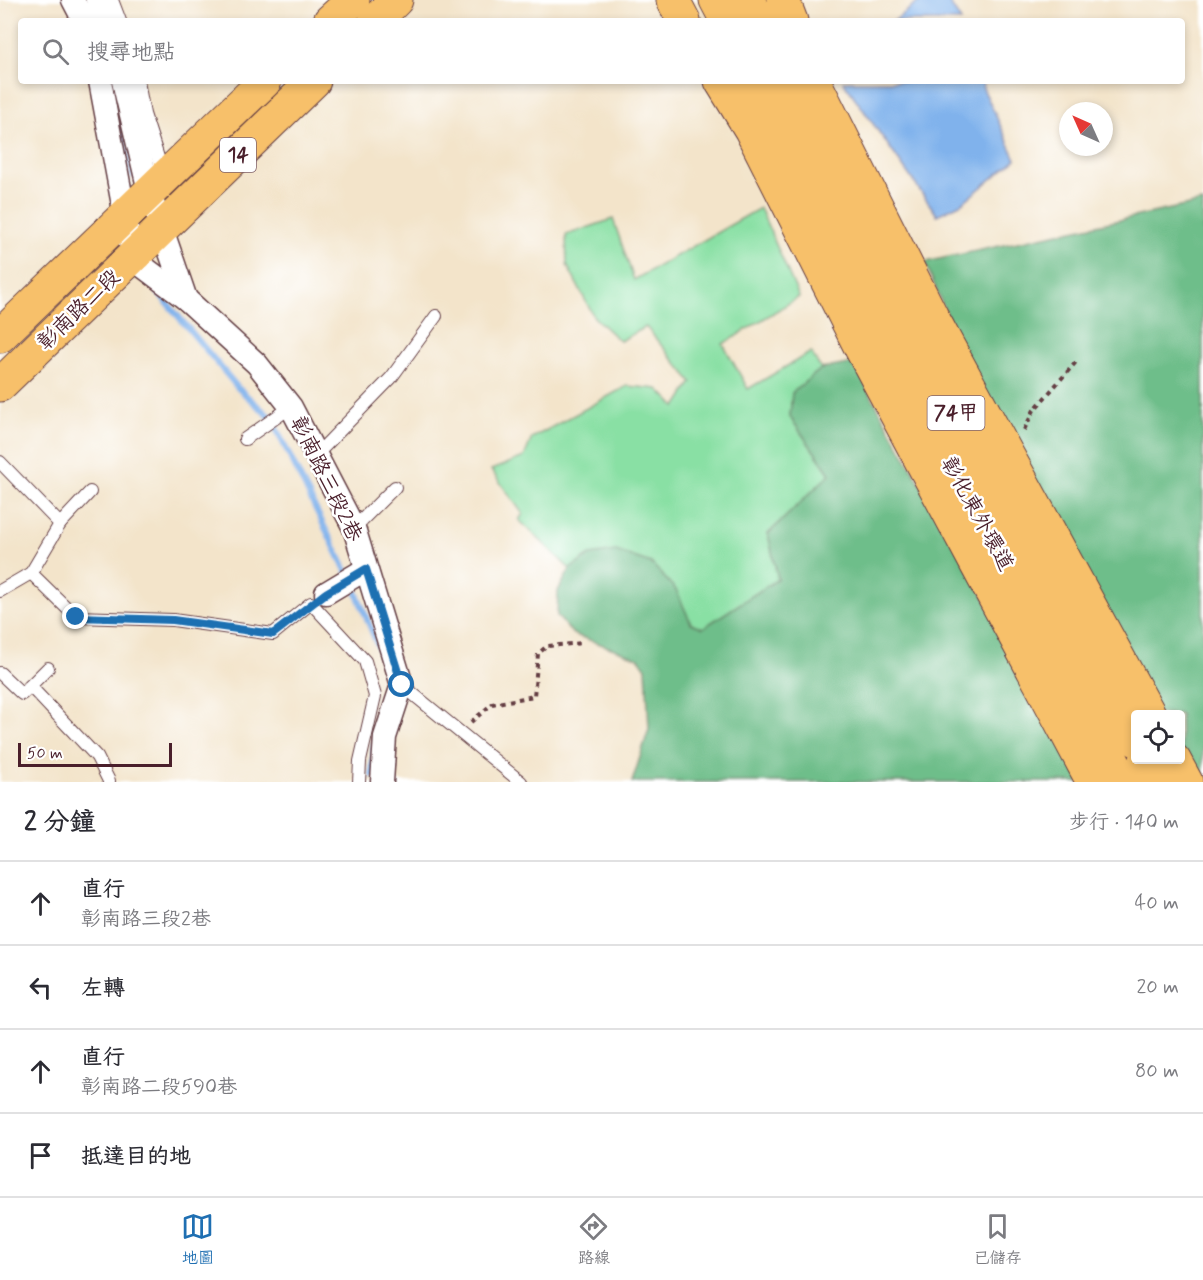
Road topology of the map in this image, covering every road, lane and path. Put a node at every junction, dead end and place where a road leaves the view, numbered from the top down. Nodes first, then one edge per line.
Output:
1 (73, 0) edge
2 (96, 0) edge
3 (112, 0) edge
4 (353, 0) edge
5 (396, 0) edge
6 (673, 0) edge
7 (716, 0) edge
8 (748, 0) edge
9 (783, 0) edge
10 (82, 18) edge
11 (103, 18) edge
12 (119, 18) edge
13 (333, 18) edge
14 (378, 18) edge
15 (682, 18) edge
16 (725, 18) edge
17 (757, 18) edge
18 (790, 18) edge
19 (101, 84) edge
20 (124, 84) edge
21 (139, 84) edge
22 (262, 84) edge
23 (310, 84) edge
24 (789, 84) edge
25 (816, 84) edge
26 (737, 88) edge
27 (166, 198) junction
28 (123, 216) junction
29 (133, 259) junction
30 (186, 299) junction
31 (436, 316) dead end
32 (0, 336) edge
33 (1076, 362) dead end
34 (0, 385) edge
35 (291, 407) junction
36 (245, 439) dead end
37 (315, 456) junction
38 (0, 462) edge
39 (1009, 463) junction
40 (395, 487) dead end
41 (90, 492) dead end
42 (60, 524) junction
43 (354, 528) junction
44 (366, 569) junction
45 (31, 573) junction
46 (0, 591) edge
47 (319, 598) junction
48 (584, 643) dead end
49 (48, 668) dead end
50 (0, 673) edge
51 (402, 685) junction
52 (30, 686) junction
53 (1147, 710) edge
54 (1131, 731) edge
55 (459, 732) junction
56 (1149, 764) edge
57 (1177, 764) edge
58 (109, 781) edge
59 (359, 782) edge
60 (382, 782) edge
61 (521, 782) edge
62 (1093, 782) edge
63 (1124, 782) edge
64 (1159, 782) edge
65 (1186, 782) edge

1 - 10 street
2 - 11 street
3 - 12 lane
4 - 13 main road
5 - 14 main road
6 - 15 main road
7 - 16 main road
8 - 17 main road
9 - 18 main road
19 - 28 street
20 - 27 street, 彰南路三段2巷
21 - 27 lane
22 - 27 main road, 14
23 - 27 main road, 14
24 - 54 main road, 彰化東外環道 / 74甲
25 - 39 main road, 74甲
26 - 62 main road, 74甲
26 - 63 main road, 彰化東外環道 / 74甲
27 - 28 main road, 14
27 - 29 main road, 14
27 - 30 street, 彰南路三段2巷
28 - 29 street
28 - 32 main road, 彰南路二段 / 14
29 - 30 street, 彰南路三段2巷
29 - 34 main road, 彰南路二段 / 14
30 - 35 street, 彰南路三段2巷
31 - 37 lane
33 - 39 path
35 - 36 lane
35 - 37 street, 彰南路三段2巷
37 - 43 street, 彰南路三段2巷
38 - 42 lane
39 - 53 main road, 74甲
40 - 43 lane
41 - 42 lane
42 - 45 lane
43 - 44 street, 彰南路三段2巷
44 - 47 street
44 - 51 street, 彰南路三段2巷
45 - 46 lane
45 - 47 lane
47 - 59 lane
48 - 55 path
49 - 52 lane
50 - 52 lane
51 - 55 lane
51 - 60 street
52 - 58 lane
55 - 61 lane
56 - 64 main road
57 - 65 main road

